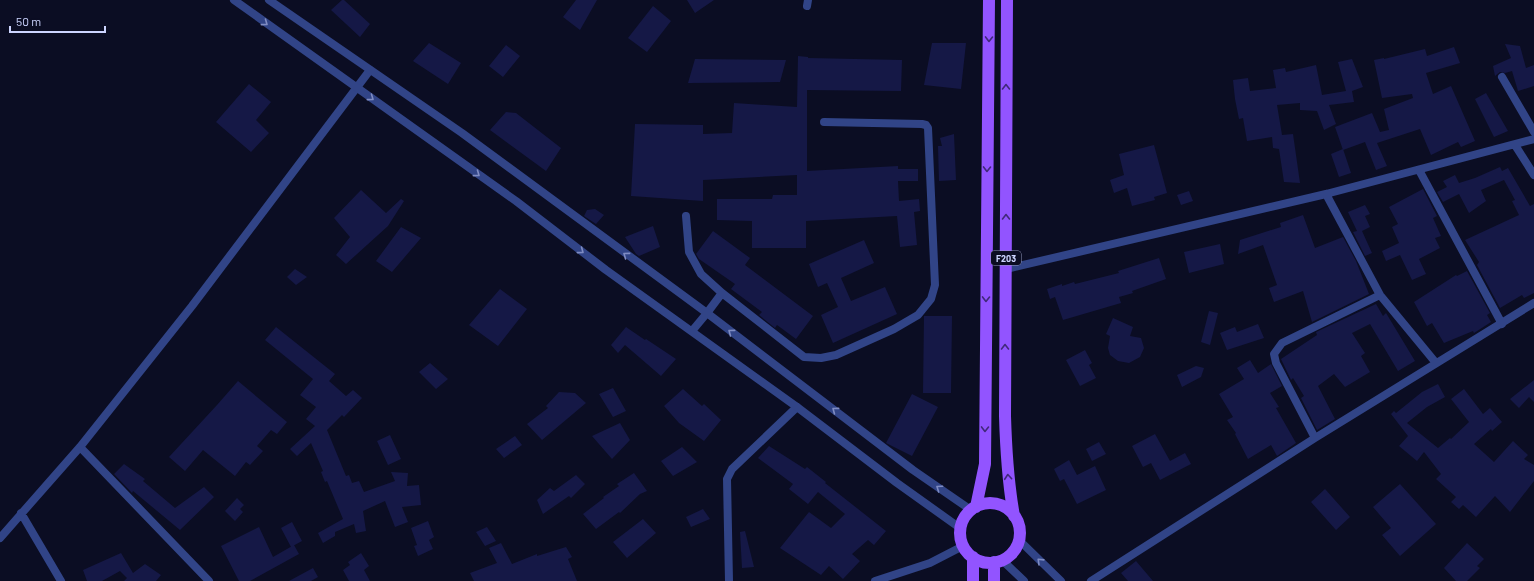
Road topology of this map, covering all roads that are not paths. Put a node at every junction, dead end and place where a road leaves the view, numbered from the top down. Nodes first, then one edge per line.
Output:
1 (234, 0) edge
2 (269, 0) edge
3 (989, 0) edge
4 (1007, 0) edge
5 (370, 70) junction
6 (1502, 77) dead end
7 (356, 88) junction
8 (824, 122) dead end
9 (1534, 132) edge
10 (1534, 139) edge
11 (1515, 145) junction
12 (1419, 170) junction
13 (1534, 176) edge
14 (1326, 194) junction
15 (686, 216) dead end
16 (1006, 269) junction
17 (722, 293) junction
18 (1380, 295) junction
19 (1534, 303) edge
20 (707, 313) junction
21 (1502, 324) junction
22 (692, 331) junction
23 (1436, 363) junction
24 (796, 407) junction
25 (1315, 438) junction
26 (80, 447) junction
27 (973, 508) junction
28 (21, 513) junction
29 (1014, 516) junction
30 (960, 528) junction
31 (0, 538) edge
32 (1019, 540) junction
33 (963, 546) junction
34 (973, 557) junction
35 (998, 561) junction
36 (62, 581) edge
37 (209, 581) edge
38 (729, 581) edge
39 (875, 581) edge
40 (973, 581) edge
41 (994, 581) edge
42 (1024, 581) edge
43 (1061, 581) edge
44 (1091, 581) edge

1 -> 7 street
2 - 5 street
3 -> 27 main road, F203
16 -> 4 main road, F203
5 - 7 street
20 -> 5 street
6 - 9 street
7 -> 22 street
7 - 26 street
8 - 17 street
10 - 11 street
11 - 12 street
11 - 13 street
12 - 14 street
12 - 21 street
14 - 16 street
14 - 18 street
15 - 17 street
29 -> 16 main road, F203
17 - 20 street
18 - 23 street
18 - 25 street
19 - 21 street
20 - 22 street
27 -> 20 street
21 - 23 street
22 - 24 street
23 - 25 street
24 - 30 street
24 - 38 street
25 - 44 street
26 - 28 street
26 - 37 street
27 - 29 main road
27 - 30 main road
28 - 31 street
28 - 36 street
29 - 32 main road
30 - 33 main road
32 - 35 main road
43 -> 32 street
33 - 34 main road
33 - 39 street
34 - 35 main road
34 - 40 main road
35 - 41 main road
35 - 42 street

